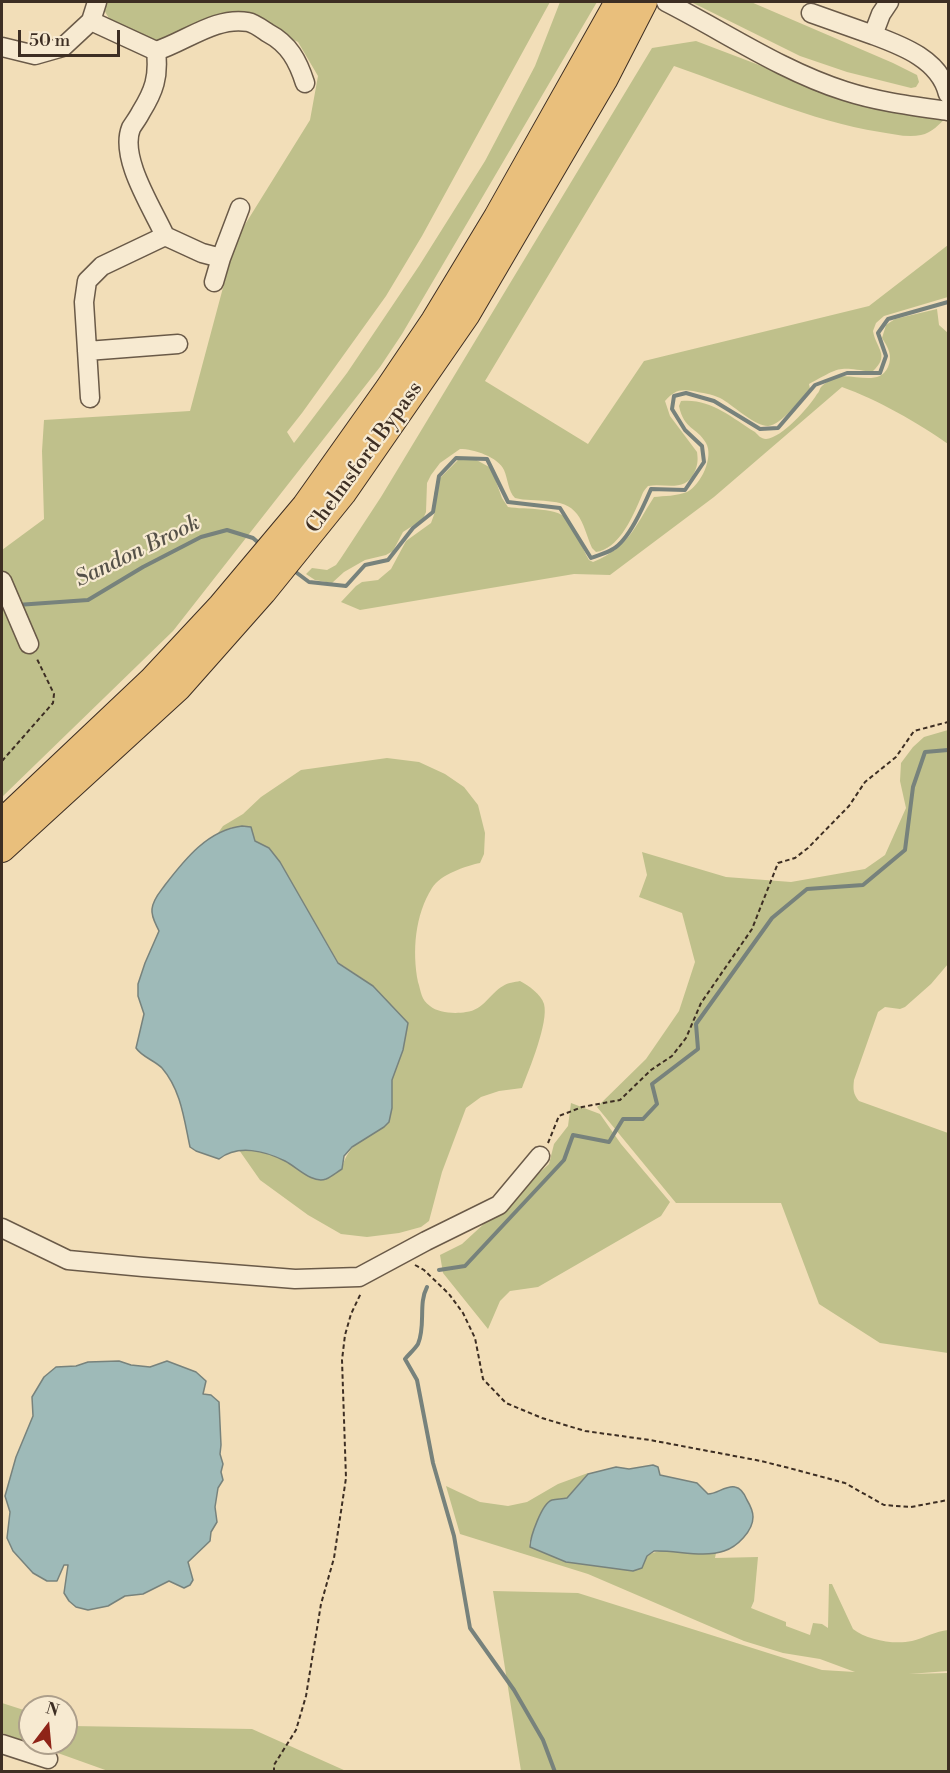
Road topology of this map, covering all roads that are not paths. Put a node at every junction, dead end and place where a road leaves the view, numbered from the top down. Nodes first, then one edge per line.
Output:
1 (98, 2) edge
2 (618, 2) edge
3 (644, 2) edge
4 (666, 2) edge
5 (889, 2) edge
6 (811, 13) dead end
7 (91, 21) junction
8 (873, 34) junction
9 (2, 47) edge
10 (156, 51) junction
11 (304, 83) dead end
12 (948, 94) edge
13 (948, 111) edge
14 (240, 208) dead end
15 (165, 236) junction
16 (221, 258) junction
17 (214, 282) dead end
18 (178, 344) dead end
19 (87, 351) junction
20 (90, 398) dead end
21 (314, 512) junction
22 (2, 581) edge
23 (229, 614) junction
24 (29, 644) road end
25 (2, 822) edge
26 (2, 849) edge
27 (540, 1156) road end
28 (2, 1228) edge
29 (2, 1744) edge
30 (48, 1759) dead end

1 - 7 street
2 - 21 highway, Chelmsford Bypass
3 - 21 highway, Chelmsford Bypass
4 - 13 street
5 - 8 street
6 - 8 street
7 - 9 street
7 - 10 street
8 - 12 street
10 - 11 street
10 - 15 street
14 - 16 street
15 - 16 street
15 - 19 street
16 - 17 street
18 - 19 street
19 - 20 street
21 - 23 highway, Chelmsford Bypass
22 - 24 street
23 - 25 highway, Chelmsford Bypass
23 - 26 highway, Chelmsford Bypass
27 - 28 street
29 - 30 street

